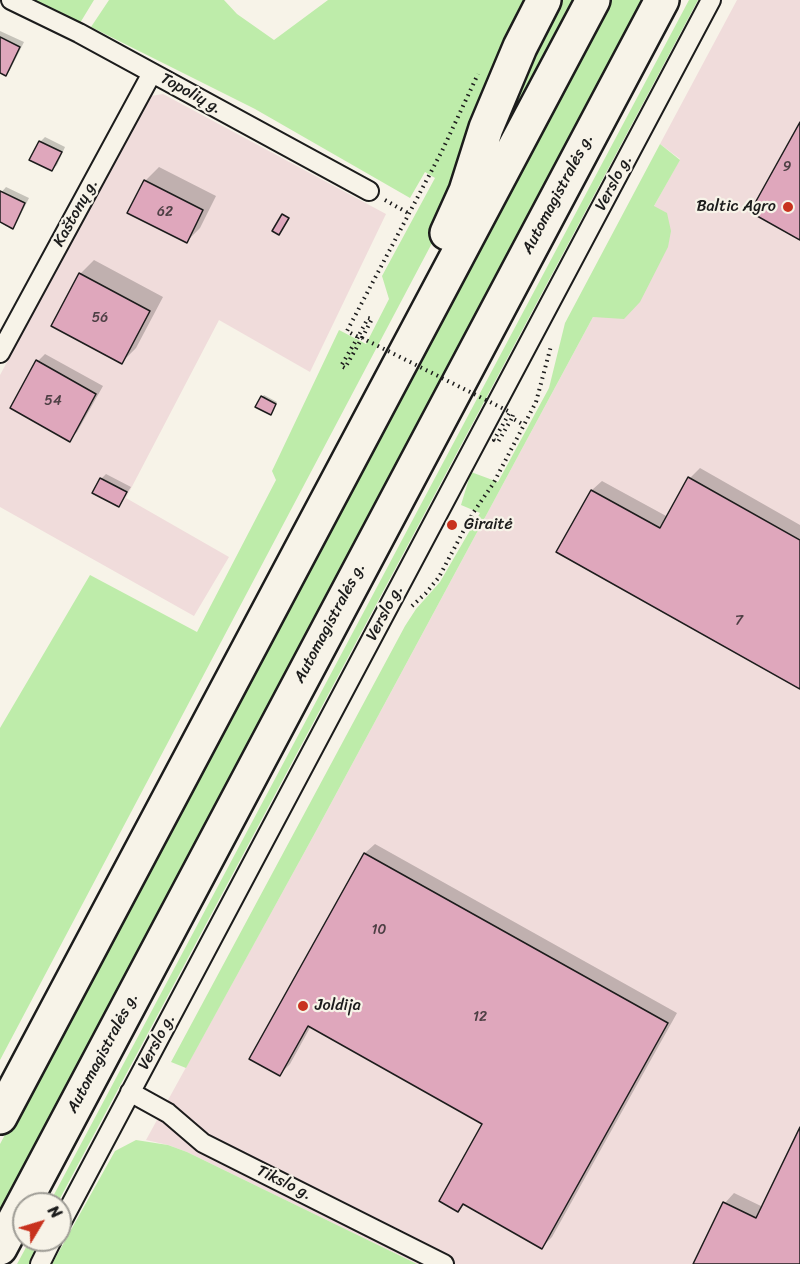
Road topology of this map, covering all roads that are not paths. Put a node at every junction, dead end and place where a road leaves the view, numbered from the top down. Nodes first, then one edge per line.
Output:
1 (11, 0) edge
2 (544, 0) edge
3 (593, 0) edge
4 (662, 0) edge
5 (711, 0) edge
6 (152, 73) junction
7 (369, 191) road end
8 (0, 353) edge
9 (134, 866) junction
10 (130, 1092) junction
11 (0, 1117) edge
12 (72, 1202) edge
13 (0, 1248) edge
14 (444, 1264) edge

1 - 6 street, Topolių g.
2 - 9 highway
3 - 9 highway
4 - 13 highway, Automagistralės g.
5 - 10 street, Verslo g.
6 - 7 street, Topolių g.
6 - 8 street, Kaštonų g.
9 - 11 highway
10 - 12 street, Verslo g.
10 - 14 street, Tikslo g.

